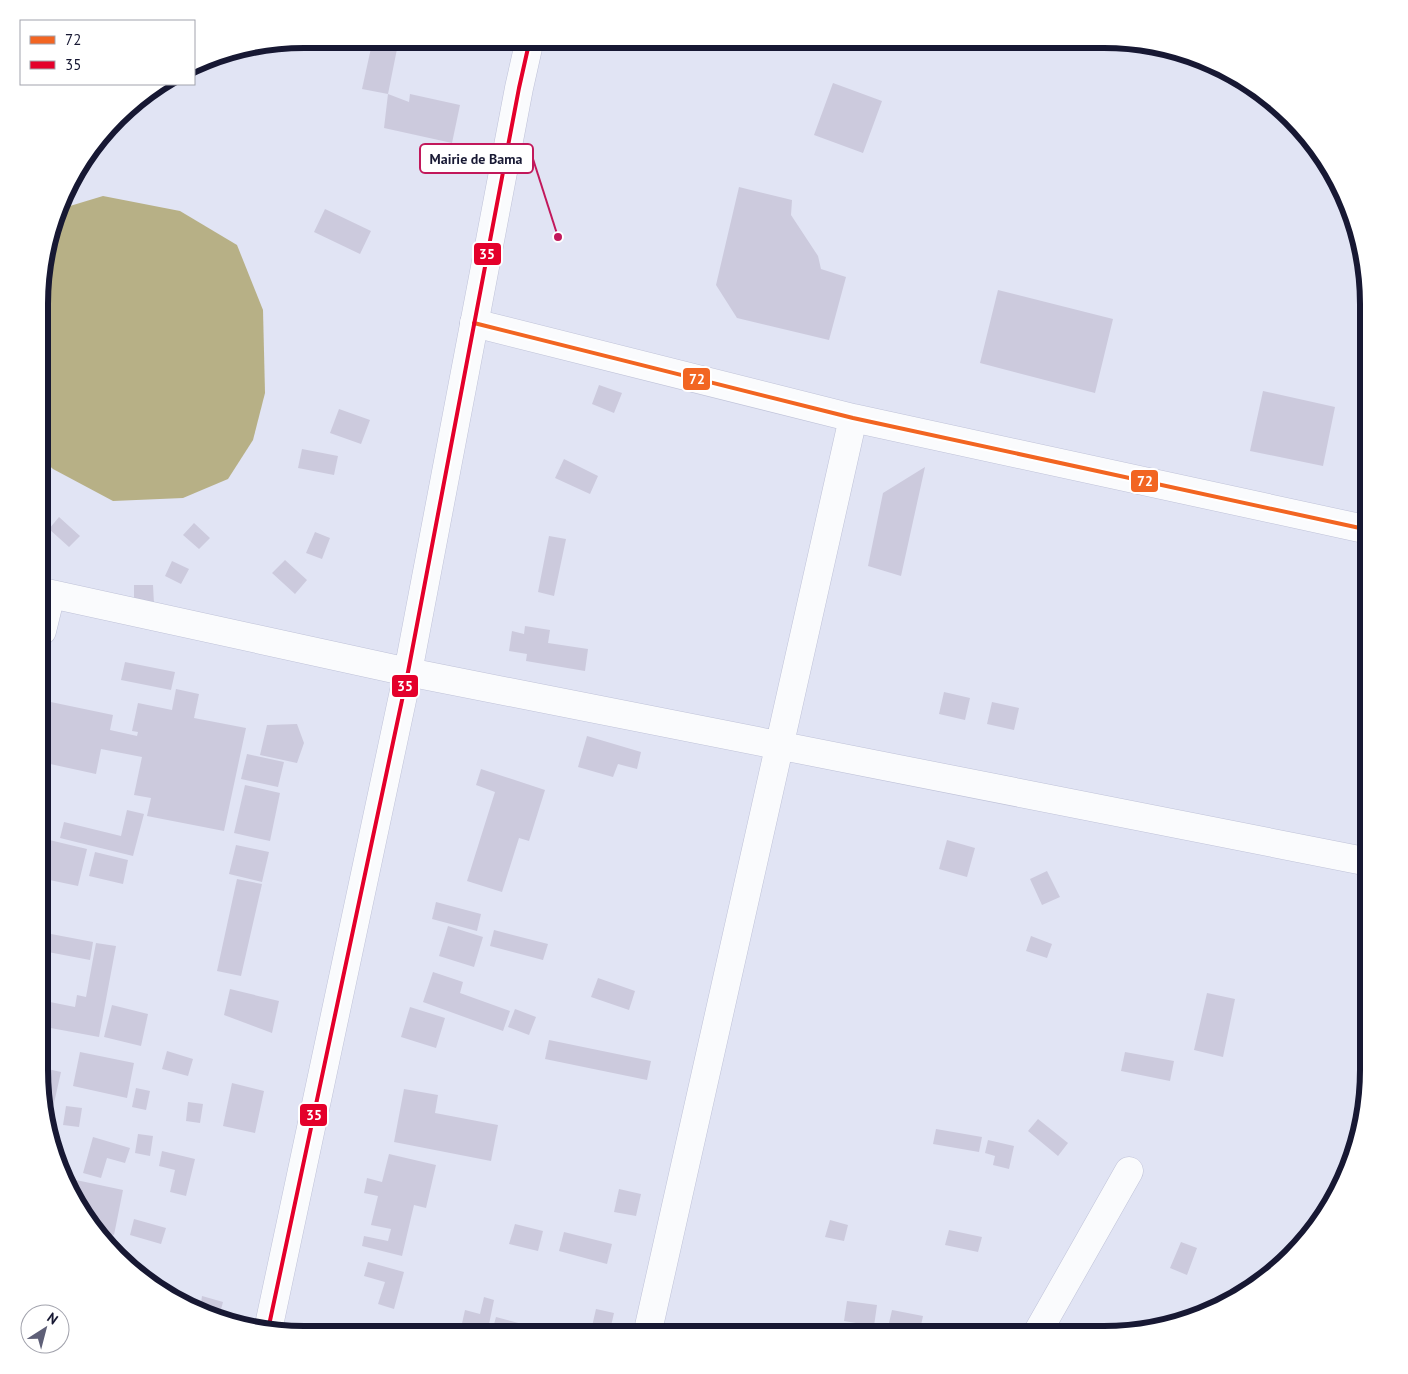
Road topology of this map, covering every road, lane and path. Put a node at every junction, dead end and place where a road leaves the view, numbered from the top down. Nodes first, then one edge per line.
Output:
1 (528, 48) edge
2 (474, 323) junction
3 (853, 418) junction
4 (1360, 528) edge
5 (48, 593) edge
6 (408, 672) junction
7 (779, 745) junction
8 (1360, 860) edge
9 (1129, 1171) dead end
10 (269, 1324) edge
11 (649, 1326) edge
12 (1041, 1326) edge

1 - 2 street
2 - 3 street
2 - 6 street
3 - 4 street
3 - 7 street
5 - 6 street
6 - 7 street
6 - 10 street
7 - 8 street
7 - 11 street
9 - 12 street

